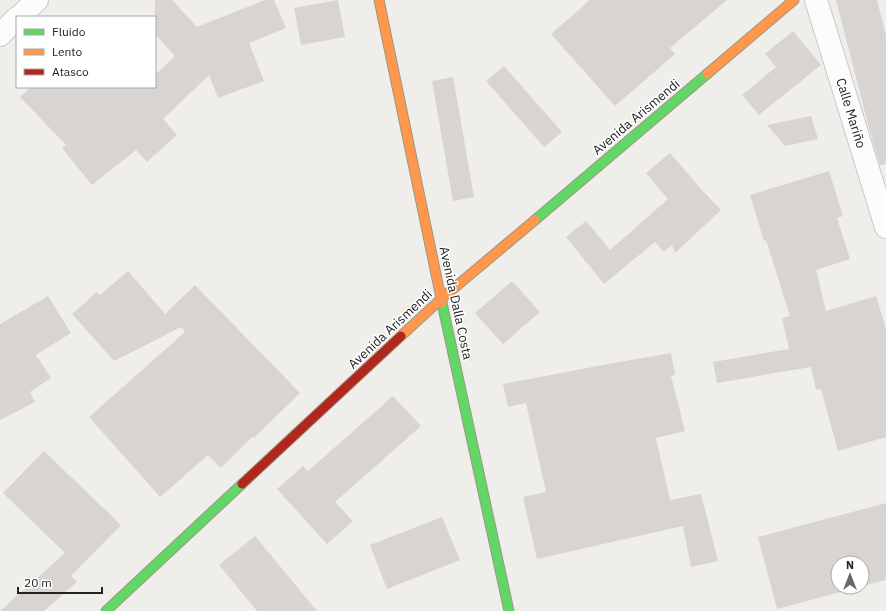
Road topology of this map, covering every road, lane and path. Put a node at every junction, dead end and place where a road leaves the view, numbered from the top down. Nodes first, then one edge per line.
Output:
1 (37, 0) edge
2 (379, 0) edge
3 (794, 0) edge
4 (816, 0) edge
5 (20, 16) edge
6 (16, 20) edge
7 (0, 34) edge
8 (886, 227) edge
9 (441, 299) junction
10 (106, 611) edge
11 (509, 611) edge

1 - 5 street
2 - 9 street, Avenida Dalla Costa
3 - 9 street, Avenida Arismendi
4 - 8 street, Calle Mariño
6 - 7 street
9 - 10 street, Avenida Arismendi
9 - 11 street, Avenida Dalla Costa

